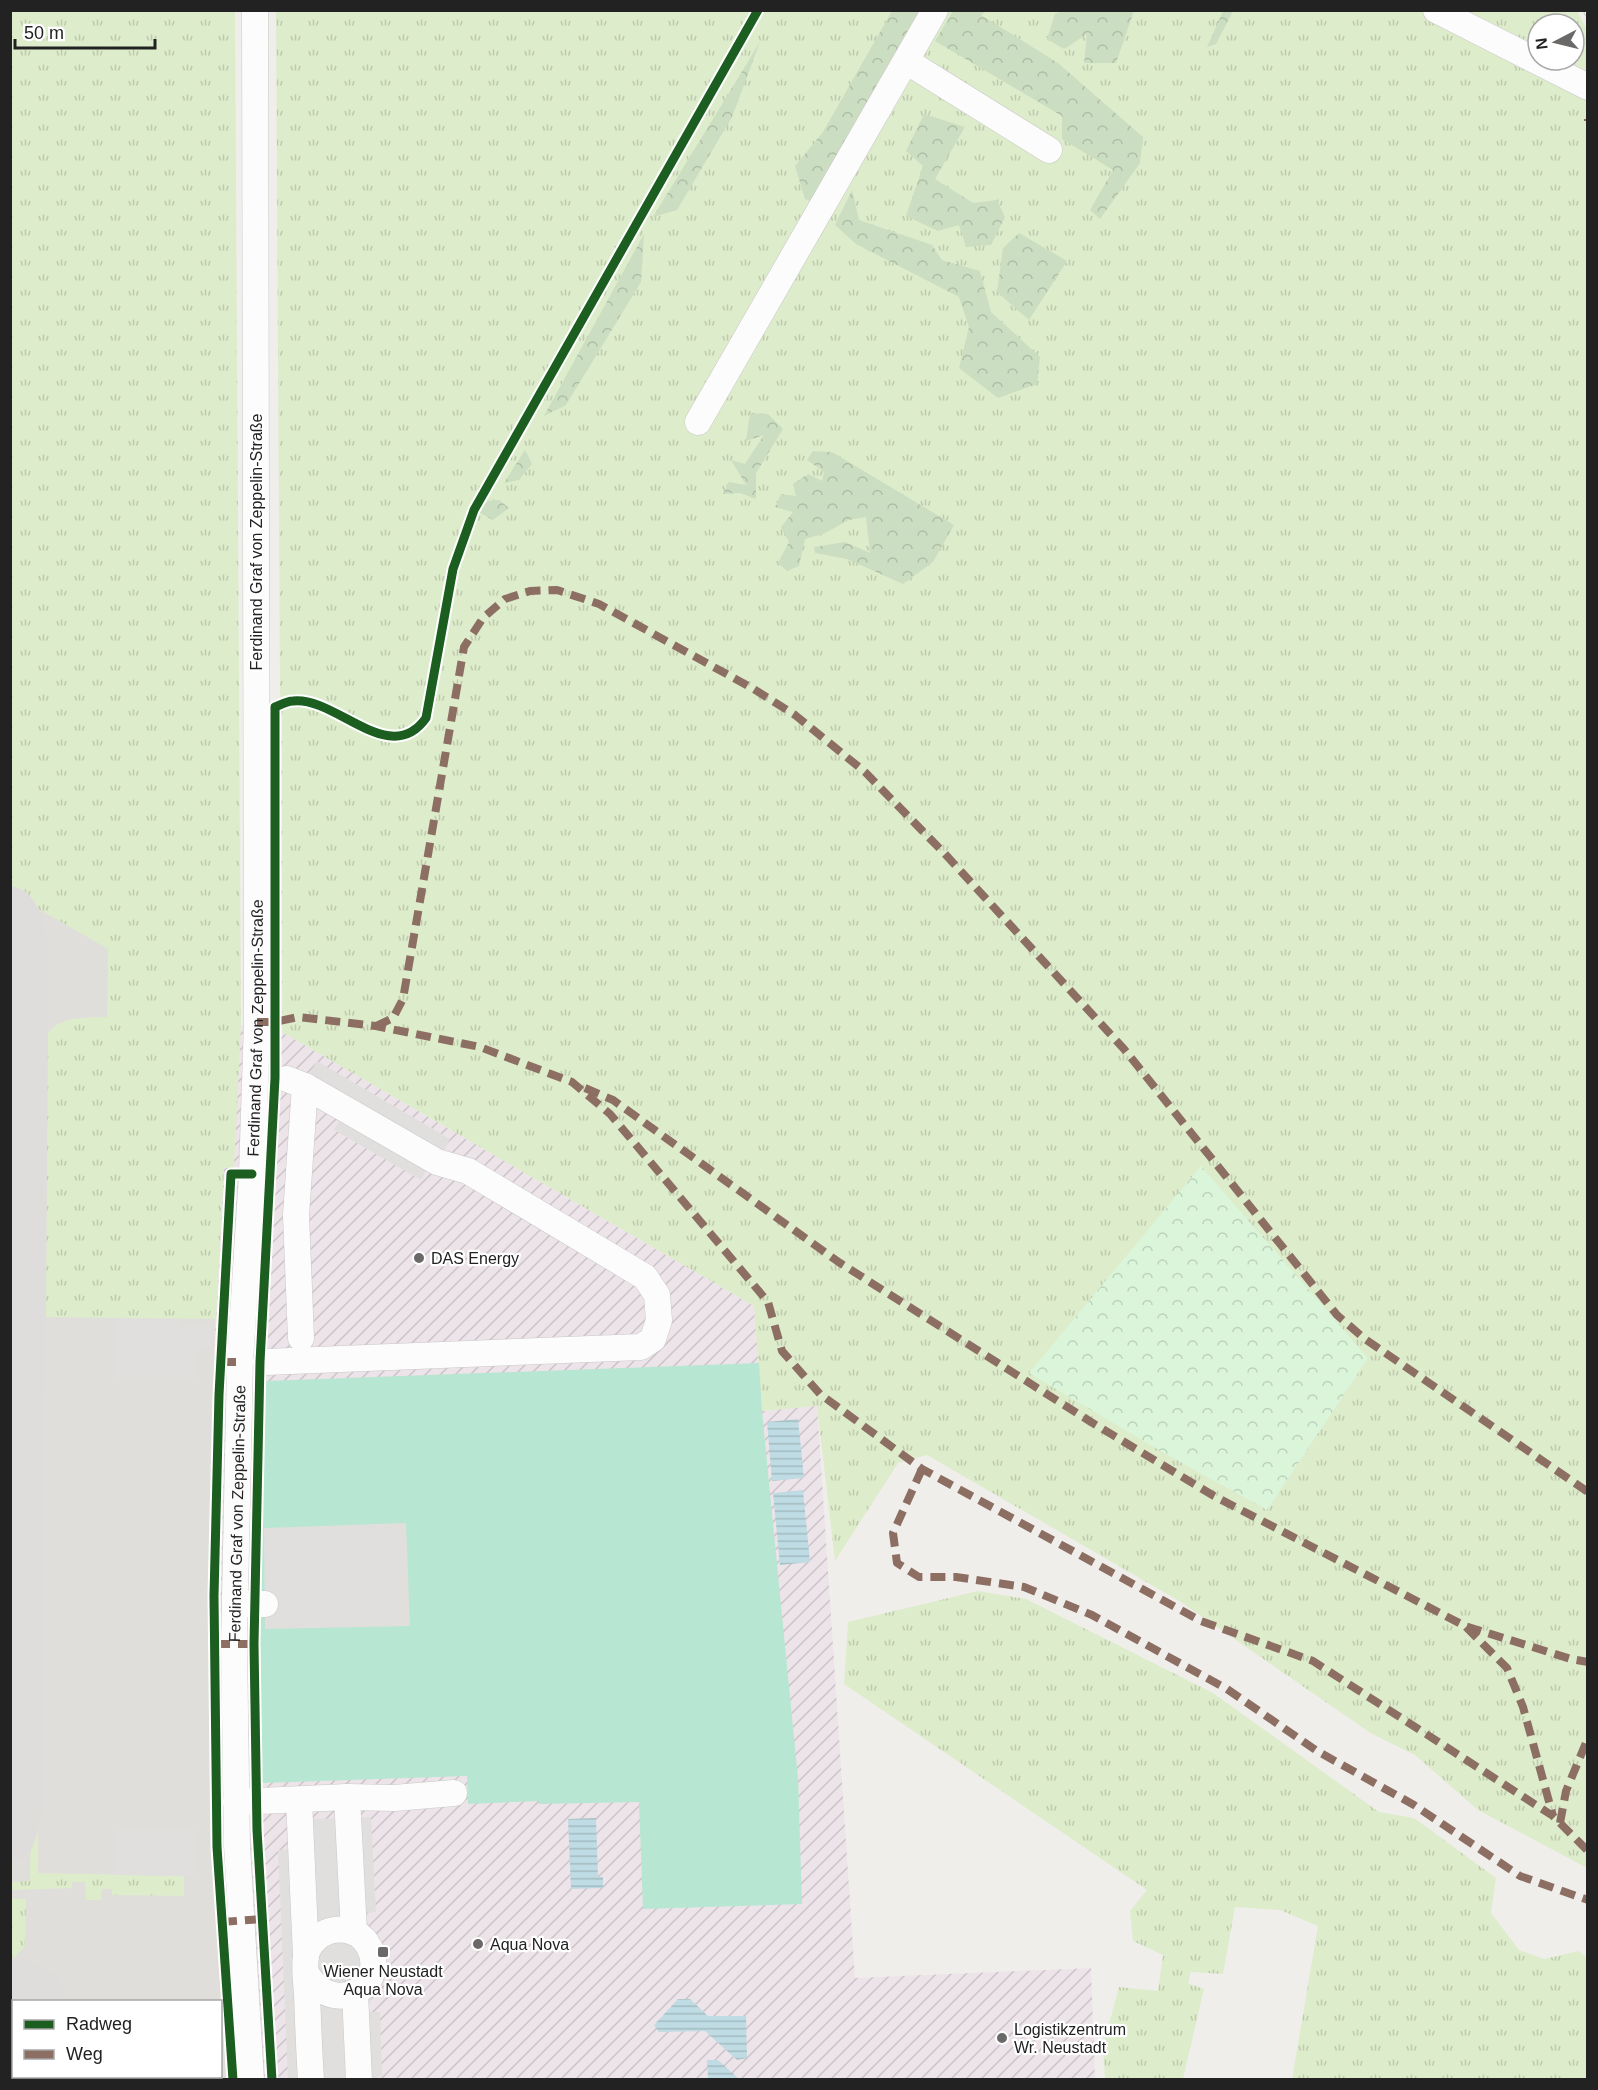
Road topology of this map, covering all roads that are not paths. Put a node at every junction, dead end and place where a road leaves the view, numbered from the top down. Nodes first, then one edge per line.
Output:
1 (255, 10) edge
2 (935, 10) edge
3 (1436, 10) edge
4 (906, 61) junction
5 (1587, 87) edge
6 (1049, 150) dead end
7 (698, 422) dead end
8 (301, 1338) dead end
9 (266, 1362) dead end
10 (235, 1604) junction
11 (265, 1604) dead end
12 (454, 1793) dead end
13 (347, 1797) junction
14 (299, 1800) junction
15 (236, 1802) junction
16 (354, 1932) junction
17 (306, 1965) junction
18 (355, 1993) junction
19 (251, 2079) edge
20 (311, 2079) edge
21 (358, 2079) edge

1 - 10 street, Ferdinand Graf von Zeppelin-Straße
2 - 4 street
3 - 5 street
4 - 6 street
4 - 7 street
8 - 9 street
10 - 11 street
10 - 15 street, Ferdinand Graf von Zeppelin-Straße
12 - 13 street
13 - 14 street
13 - 16 street
14 - 15 street
14 - 17 street
15 - 19 street, Ferdinand Graf von Zeppelin-Straße
16 - 17 street
16 - 18 street
17 - 18 street
17 - 20 street
18 - 21 street

